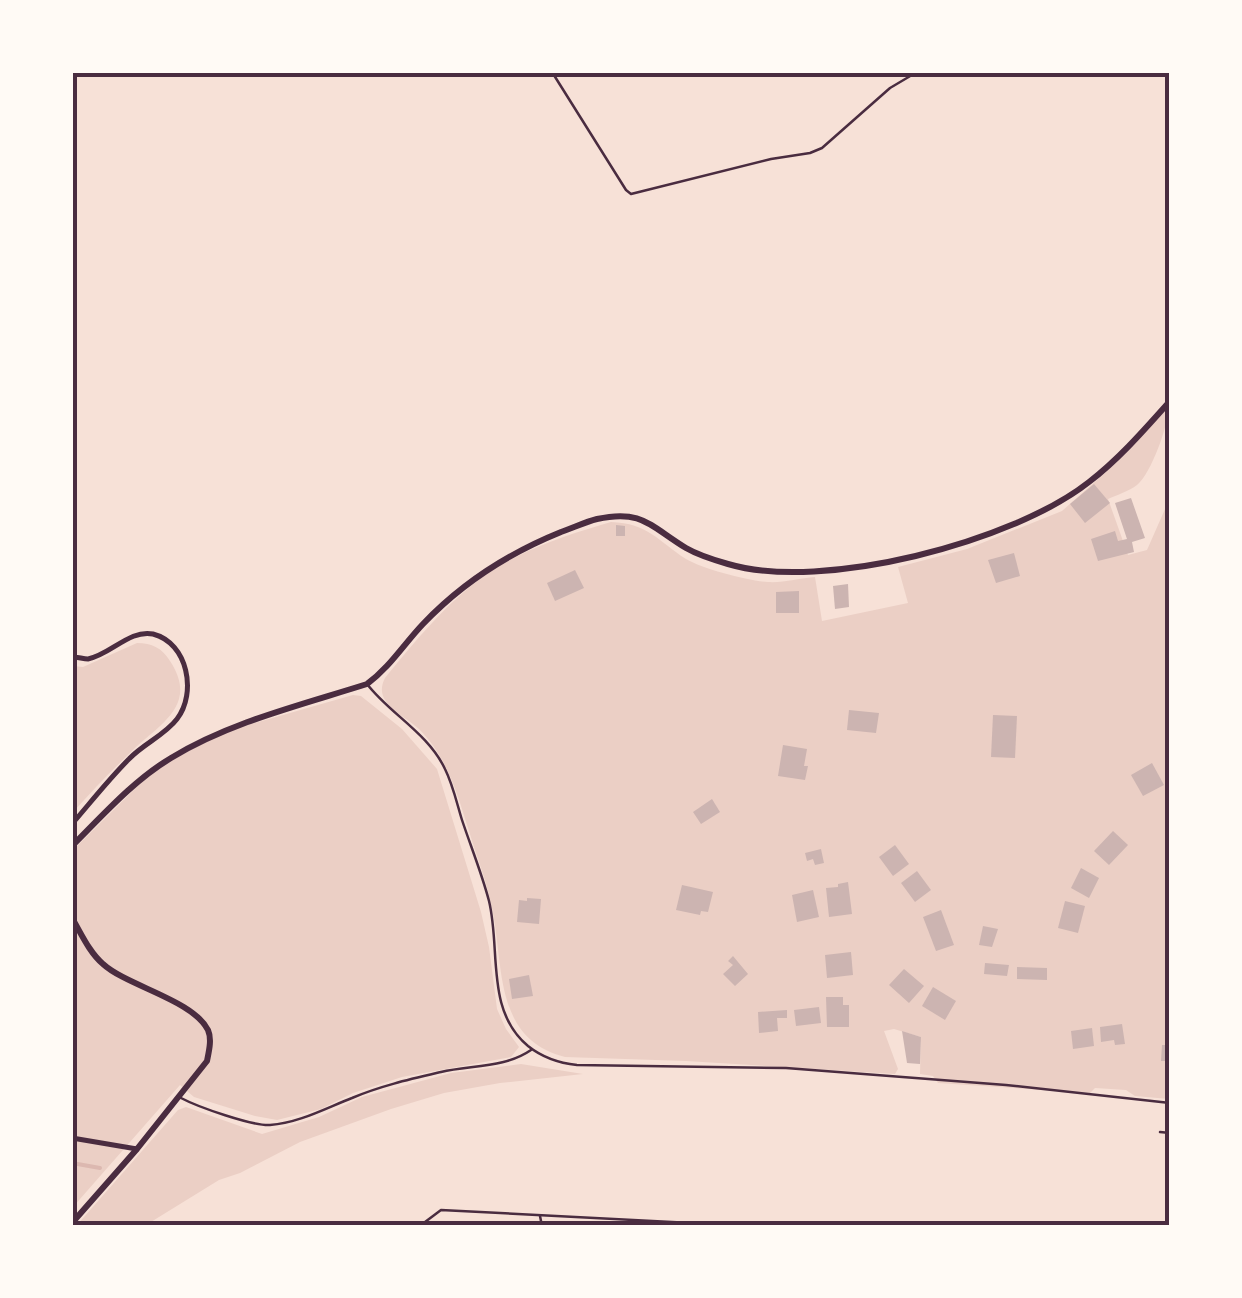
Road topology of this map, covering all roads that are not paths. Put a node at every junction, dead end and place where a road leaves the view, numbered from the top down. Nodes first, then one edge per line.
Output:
1 (552, 72) edge
2 (917, 72) edge
3 (1170, 401) edge
4 (72, 657) edge
5 (367, 684) junction
6 (72, 824) edge
7 (72, 846) edge
8 (72, 918) edge
9 (532, 1049) junction
10 (179, 1097) junction
11 (1170, 1103) edge
12 (1160, 1132) dead end
13 (1170, 1133) edge
14 (72, 1138) edge
15 (137, 1149) junction
16 (540, 1215) junction
17 (72, 1223) edge
18 (676, 1224) edge
19 (423, 1226) edge
20 (542, 1226) edge
21 (749, 1226) edge

1 - 2 lane
3 - 5 street
4 - 6 street
5 - 7 street
5 - 9 lane
8 - 10 street
9 - 10 lane
9 - 11 lane
10 - 15 street
12 - 13 lane
14 - 15 street
15 - 17 street
16 - 18 lane
16 - 19 lane
16 - 20 lane
18 - 21 lane

